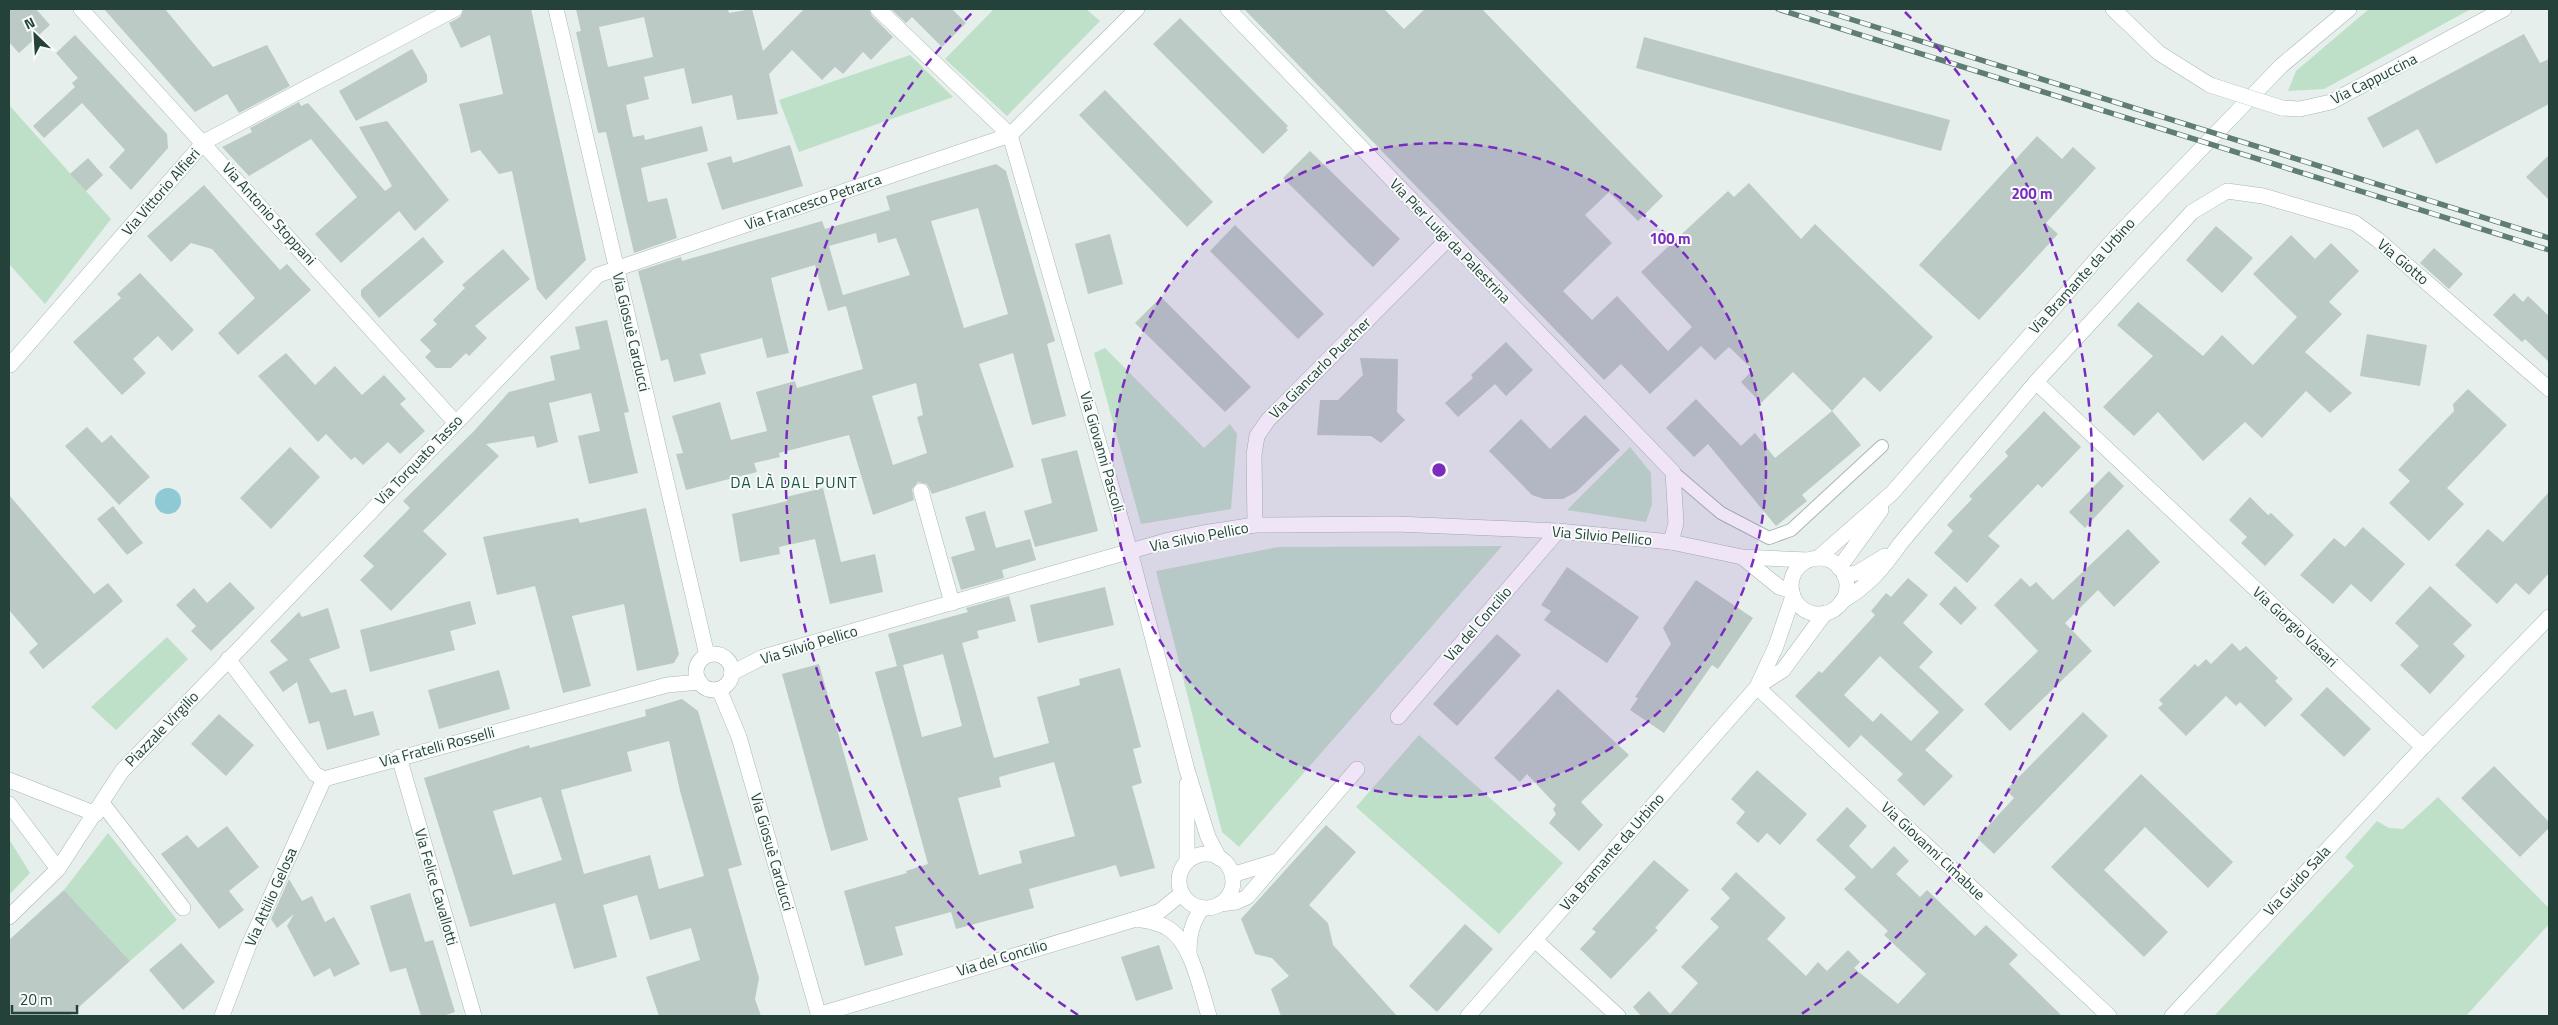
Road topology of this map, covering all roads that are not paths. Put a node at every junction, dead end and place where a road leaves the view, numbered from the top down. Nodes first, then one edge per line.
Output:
1 (81, 9) edge
2 (455, 9) edge
3 (556, 9) edge
4 (878, 9) edge
5 (1137, 9) edge
6 (1228, 9) edge
7 (2113, 9) edge
8 (2349, 9) edge
9 (2504, 9) edge
10 (1010, 135) junction
11 (204, 142) junction
12 (1448, 239) junction
13 (616, 270) junction
14 (9, 365) edge
15 (2036, 382) junction
16 (2549, 389) edge
17 (455, 422) junction
18 (1882, 446) dead end
19 (1673, 472) junction
20 (921, 491) dead end
21 (1892, 493) junction
22 (1255, 525) junction
23 (1558, 531) junction
24 (1672, 542) junction
25 (1900, 544) junction
26 (1130, 551) junction
27 (1742, 557) junction
28 (1813, 559) junction
29 (1842, 571) junction
30 (1792, 594) junction
31 (1841, 602) junction
32 (952, 603) junction
33 (1826, 613) junction
34 (2549, 617) edge
35 (707, 655) junction
36 (228, 659) junction
37 (732, 673) junction
38 (700, 682) junction
39 (1756, 686) junction
40 (719, 689) junction
41 (1398, 717) dead end
42 (2423, 747) junction
43 (399, 757) junction
44 (1357, 769) dead end
45 (1187, 770) junction
46 (324, 779) junction
47 (9, 780) edge
48 (9, 804) edge
49 (99, 808) junction
50 (1219, 858) junction
51 (1187, 861) junction
52 (1275, 862) junction
53 (58, 869) junction
54 (1232, 875) junction
55 (1181, 894) junction
56 (1220, 904) junction
57 (183, 908) dead end
58 (1202, 908) junction
59 (9, 917) edge
60 (1136, 919) junction
61 (1535, 940) junction
62 (1189, 955) junction
63 (222, 1016) edge
64 (474, 1016) edge
65 (818, 1016) edge
66 (1209, 1016) edge
67 (1468, 1016) edge
68 (1618, 1016) edge
69 (2109, 1016) edge
70 (2172, 1016) edge

1 - 11 street, Via Antonio Stoppani
2 - 11 street, Via Vittorio Alfieri
3 - 13 street, Via Giosuè Carducci
4 - 10 street
5 - 10 street, Via Francesco Petrarca
6 - 12 street, Via Pier Luigi da Palestrina
7 - 9 street, Via Cappuccina, bridge
8 - 21 street, Via Bramante da Urbino
10 - 13 street, Via Francesco Petrarca
10 - 26 street, Via Giovanni Pascoli
11 - 14 street, Via Vittorio Alfieri
11 - 17 street, Via Antonio Stoppani
12 - 19 street, Via Pier Luigi da Palestrina
12 - 22 street, Via Giancarlo Puecher
13 - 17 street, Via Torquato Tasso
13 - 35 street, Via Giosuè Carducci
15 - 16 street, Via Giotto
15 - 25 street
15 - 42 street, Via Giorgio Vasari
17 - 36 street, Via Torquato Tasso
18 - 19 lane, Via Pier Luigi da Palestrina
19 - 24 street
20 - 32 street
21 - 28 street, Via Bramante da Urbino
21 - 29 street, Via Bramante da Urbino
22 - 23 street, Via Silvio Pellico
22 - 26 street, Via Silvio Pellico
23 - 24 street, Via Silvio Pellico
23 - 41 street, Via del Concilio
24 - 27 street, Via Silvio Pellico
25 - 29 street
25 - 31 street
26 - 32 street, Via Silvio Pellico
26 - 45 street, Via Giovanni Pascoli
27 - 28 street, Via Silvio Pellico
27 - 30 street, Via Silvio Pellico
28 - 29 street
28 - 30 street
29 - 31 street
30 - 33 street
30 - 39 street, Via Bramante da Urbino
31 - 33 street
32 - 37 street, Via Silvio Pellico
33 - 39 street, Via Bramante da Urbino
34 - 42 street
35 - 37 street
35 - 38 street
36 - 46 street
36 - 49 street, Piazzale Virgilio
37 - 40 street
38 - 40 street
38 - 43 street, Via Fratelli Rosselli
39 - 61 street, Via Bramante da Urbino
39 - 69 street, Via Giovanni Cimabue
40 - 65 street, Via Giosuè Carducci
42 - 70 street, Via Guido Sala
43 - 46 street, Via Fratelli Rosselli
43 - 64 street, Via Felice Cavallotti
44 - 52 street
45 - 50 street, Via Giovanni Pascoli
45 - 51 street, Via Giovanni Pascoli
46 - 63 street, Via Attilio Gelosa
47 - 49 street
48 - 53 street
49 - 53 street, Piazzale Virgilio
49 - 57 street
50 - 51 street
50 - 54 street
51 - 55 street
52 - 54 street
52 - 56 street
53 - 59 street, Piazzale Virgilio
54 - 56 street
55 - 58 street
55 - 60 street, Via del Concilio
56 - 58 street
58 - 62 street
60 - 62 street
60 - 65 street, Via del Concilio
61 - 67 street, Via Bramante da Urbino
61 - 68 street
62 - 66 street

